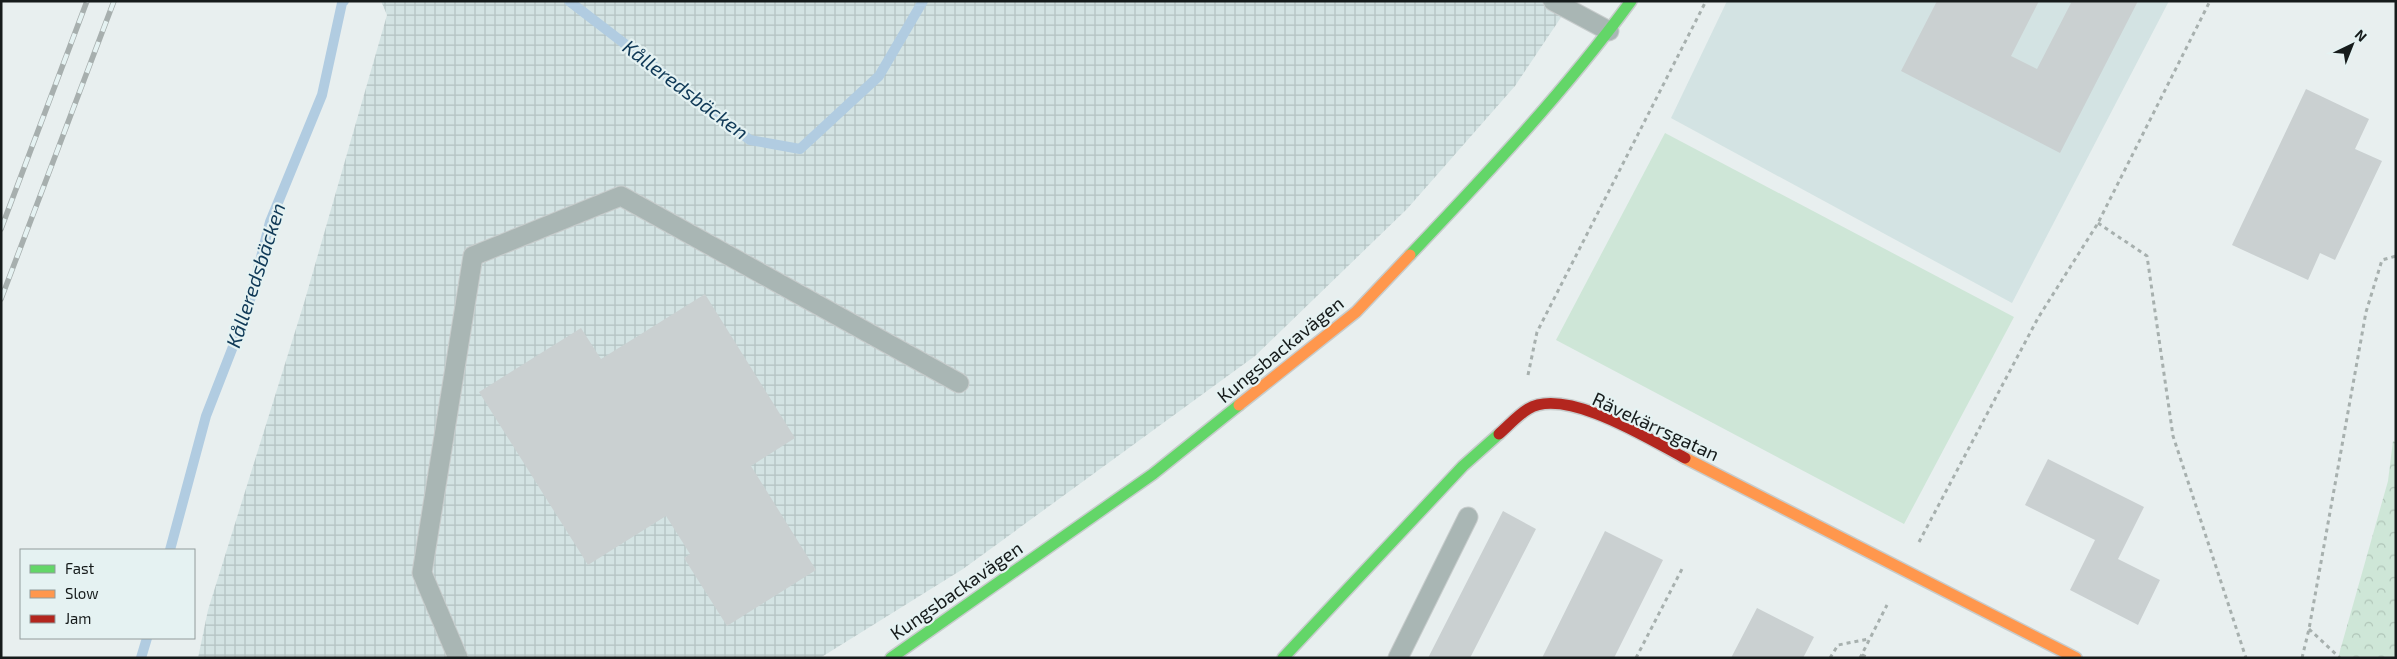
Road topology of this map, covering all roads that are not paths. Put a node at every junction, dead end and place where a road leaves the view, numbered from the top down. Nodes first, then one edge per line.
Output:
1 (1553, 1) edge
2 (1631, 1) edge
3 (1609, 31) junction
4 (959, 383) dead end
5 (1468, 517) dead end
6 (458, 658) edge
7 (891, 658) edge
8 (1283, 658) edge
9 (1398, 658) edge
10 (2076, 658) edge

1 - 3 lane
2 - 3 street, Kungsbackavägen
3 - 7 street, Kungsbackavägen
4 - 6 lane
5 - 9 lane
8 - 10 street, Rävekärrsgatan

